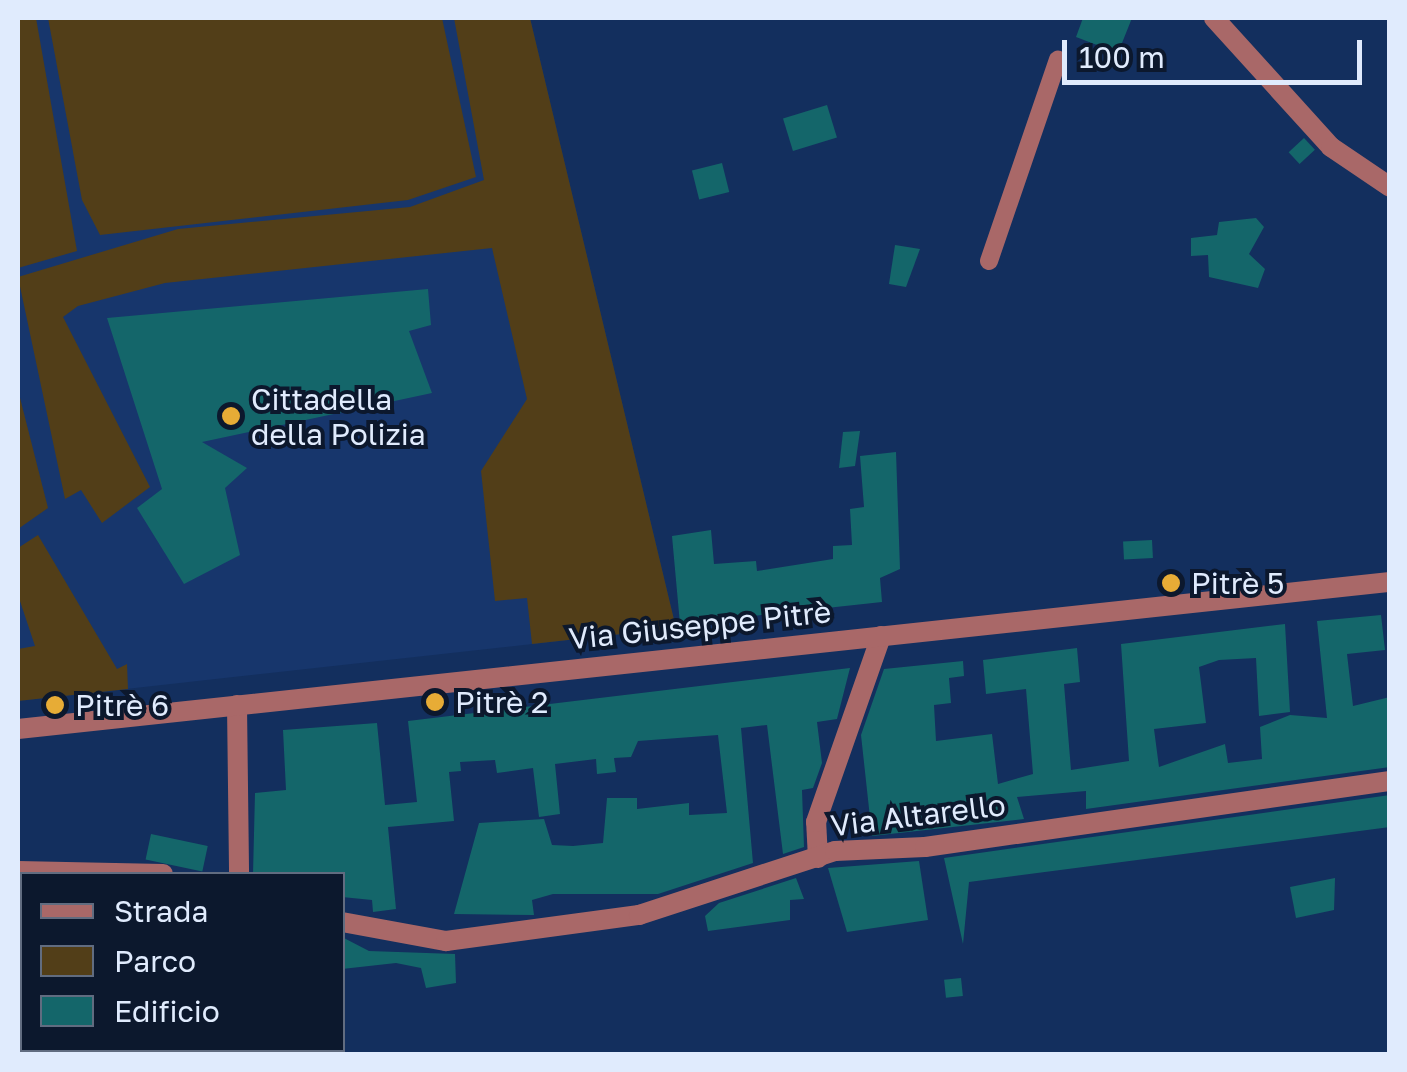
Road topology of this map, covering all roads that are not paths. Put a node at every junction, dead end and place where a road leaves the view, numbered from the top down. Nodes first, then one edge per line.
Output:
1 (1214, 18) edge
2 (1058, 59) dead end
3 (1390, 187) edge
4 (990, 261) dead end
5 (1390, 582) edge
6 (881, 636) junction
7 (237, 705) junction
8 (18, 729) edge
9 (1390, 780) edge
10 (818, 858) junction
11 (18, 871) edge
12 (66, 872) edge
13 (239, 872) edge
14 (345, 923) edge

1 - 3 street
2 - 4 street
5 - 6 street, Via Giuseppe Pitrè
6 - 7 street, Via Giuseppe Pitrè
6 - 10 street
7 - 8 street, Via Giuseppe Pitrè
7 - 13 street
9 - 10 street, Via Altarello
10 - 14 street, Via Altarello
11 - 12 street

